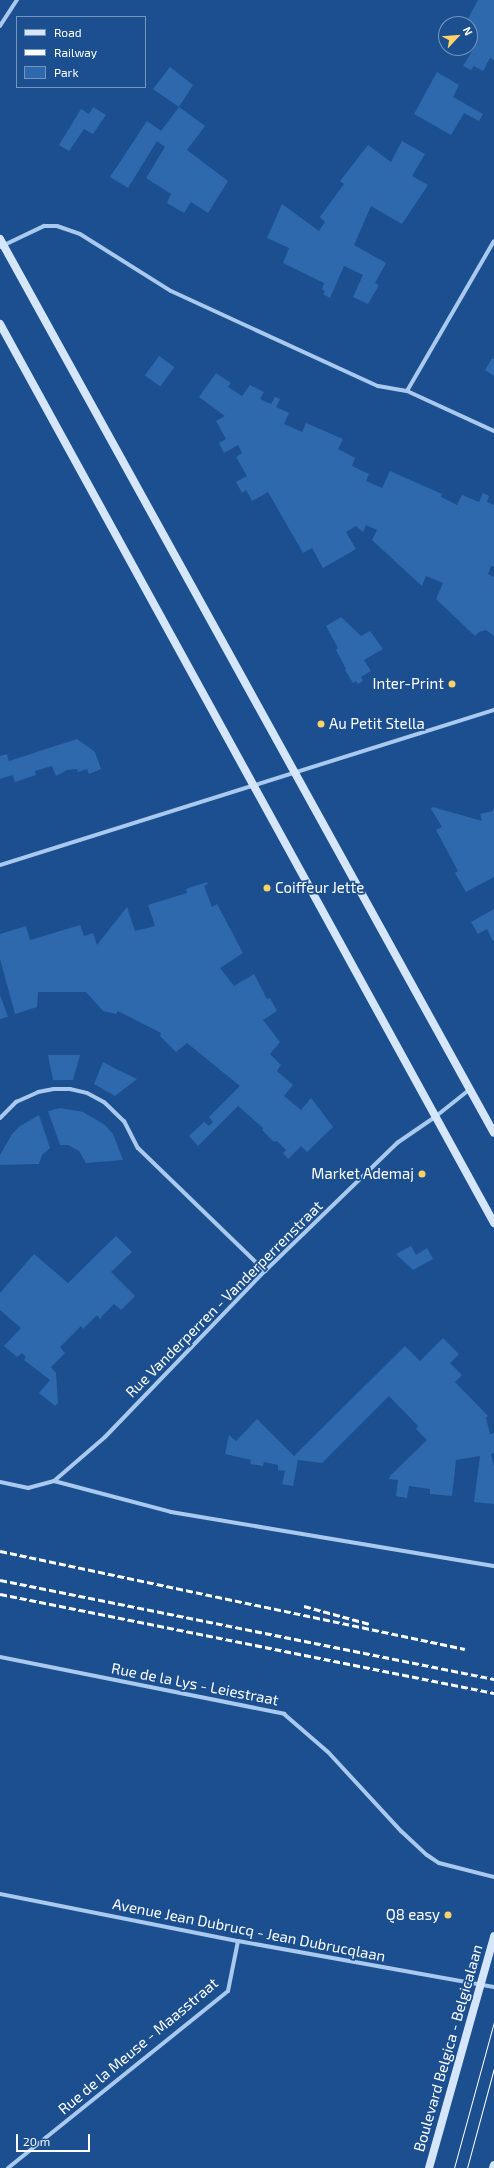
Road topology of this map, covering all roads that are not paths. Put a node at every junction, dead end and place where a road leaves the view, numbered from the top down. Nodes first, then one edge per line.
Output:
1 (18, 0) edge
2 (0, 26) edge
3 (494, 240) edge
4 (1, 244) edge
5 (0, 324) edge
6 (407, 391) junction
7 (494, 431) edge
8 (494, 710) edge
9 (296, 772) junction
10 (253, 785) junction
11 (0, 865) edge
12 (469, 1090) junction
13 (0, 1118) edge
14 (435, 1118) junction
15 (494, 1133) edge
16 (494, 1223) edge
17 (265, 1271) junction
18 (54, 1480) junction
19 (0, 1482) edge
20 (494, 1566) edge
21 (0, 1657) edge
22 (494, 1877) edge
23 (0, 1894) edge
24 (494, 1936) edge
25 (238, 1941) junction
26 (480, 1985) junction
27 (494, 1988) edge
28 (494, 2164) edge
29 (8, 2168) edge
30 (429, 2168) edge
31 (493, 2168) edge

1 - 2 street
3 - 6 street
4 - 6 street
4 - 9 street
5 - 10 street
6 - 7 street
8 - 9 street
9 - 10 street
9 - 12 street
10 - 11 street
10 - 14 street
12 - 14 street, Rue Vanderperren - Vanderperrenstraat
12 - 15 street
13 - 17 street
14 - 16 street
14 - 17 street, Rue Vanderperren - Vanderperrenstraat
17 - 18 street, Rue Vanderperren - Vanderperrenstraat
18 - 19 street
18 - 20 street
21 - 22 street, Rue de la Lys - Leiestraat
23 - 25 street, Avenue Jean Dubrucq - Jean Dubrucqlaan
24 - 26 street, Boulevard Belgica - Belgicalaan
25 - 26 street, Avenue Jean Dubrucq - Jean Dubrucqlaan
25 - 29 street, Rue de la Meuse - Maasstraat
26 - 27 street, Avenue Jean Dubrucq - Jean Dubrucqlaan
26 - 30 street, Boulevard Belgica - Belgicalaan
28 - 31 street

